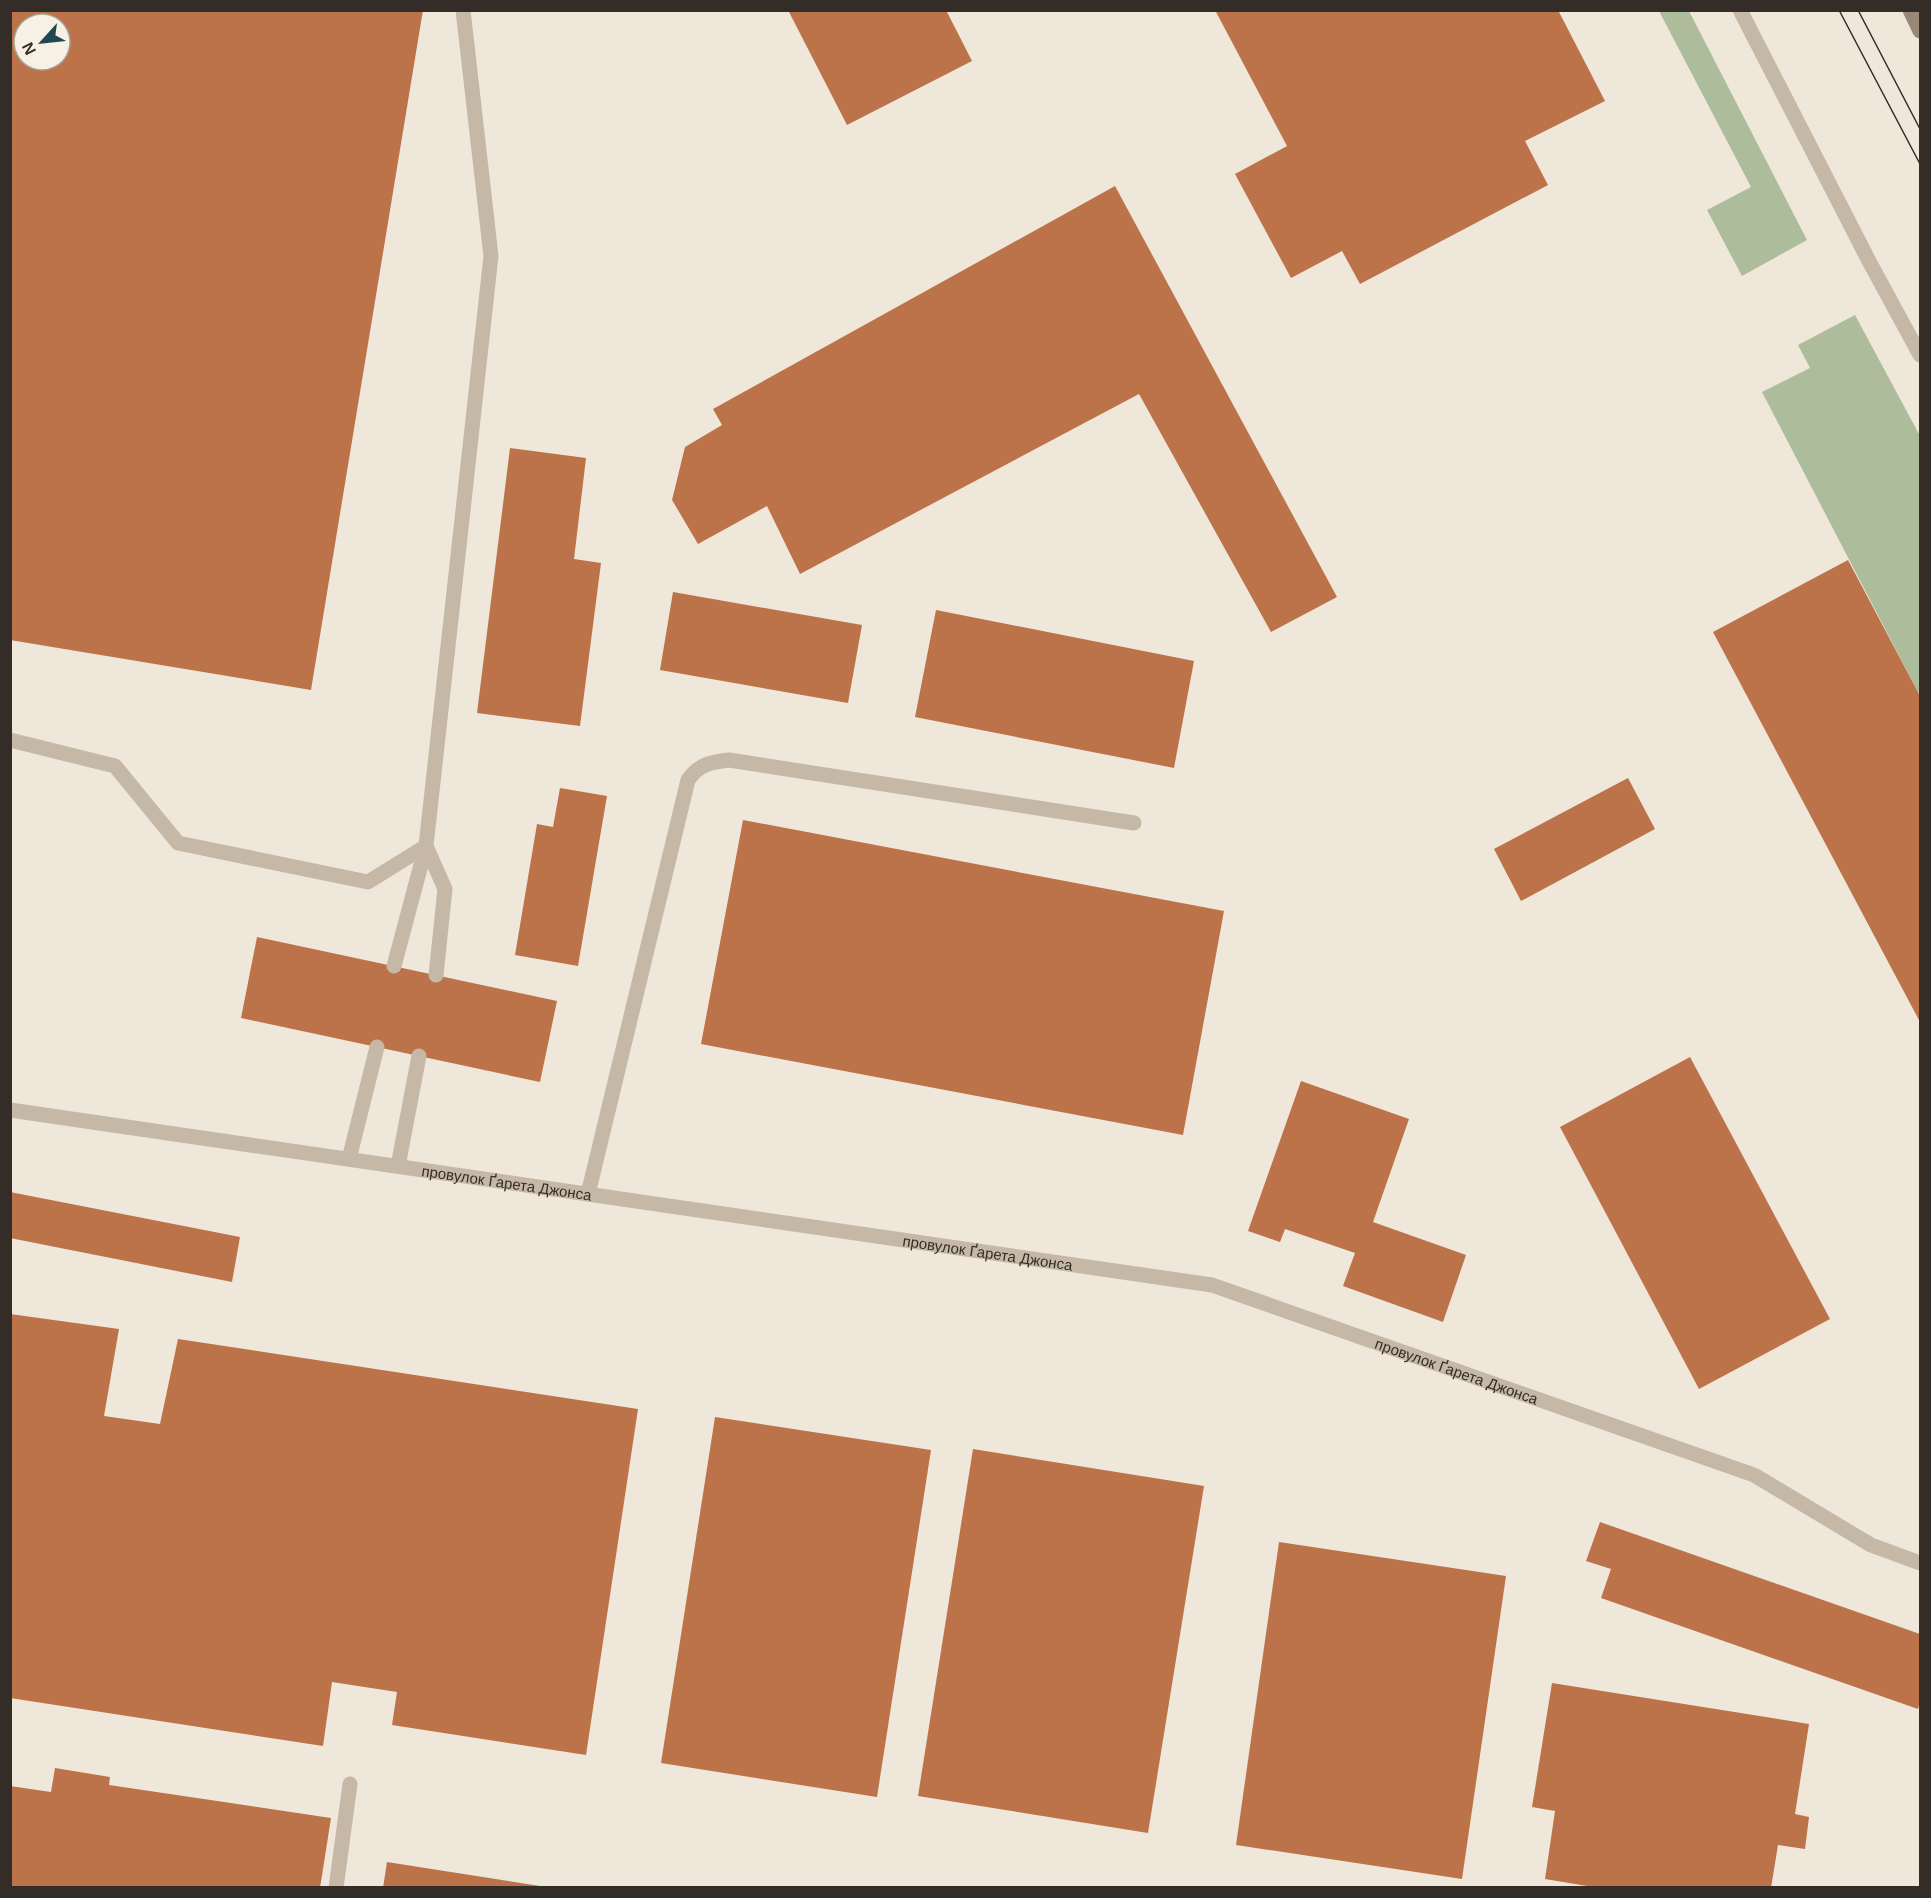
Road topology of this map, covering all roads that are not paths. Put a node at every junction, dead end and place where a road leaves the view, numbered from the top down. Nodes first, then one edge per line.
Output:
1 (463, 10) edge
2 (1740, 10) edge
3 (1910, 10) edge
4 (1920, 31) edge
5 (1920, 355) edge
6 (10, 740) edge
7 (1134, 823) dead end
8 (426, 846) junction
9 (394, 966) dead end
10 (436, 975) dead end
11 (377, 1047) dead end
12 (419, 1056) dead end
13 (10, 1110) edge
14 (349, 1159) junction
15 (398, 1166) junction
16 (588, 1194) junction
17 (1920, 1563) edge
18 (350, 1784) dead end
19 (336, 1887) edge

1 - 8 street
2 - 5 street
3 - 4 main road
6 - 8 street
7 - 16 street
8 - 9 street
8 - 10 street
11 - 14 street
12 - 15 street
13 - 14 street, провулок Ґарета Джонса
14 - 15 street, провулок Ґарета Джонса
15 - 16 street, провулок Ґарета Джонса
16 - 17 street, провулок Ґарета Джонса
18 - 19 street

